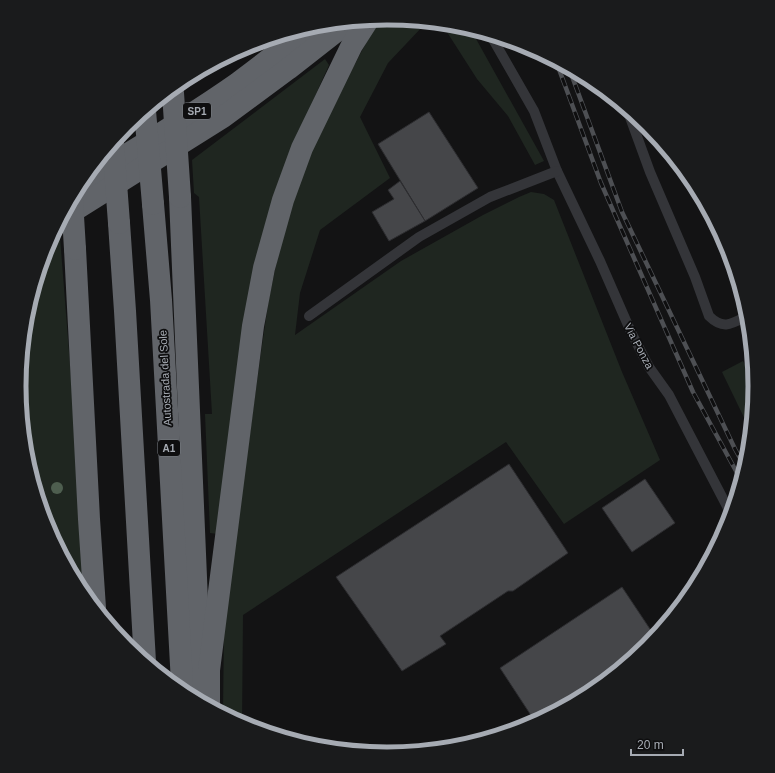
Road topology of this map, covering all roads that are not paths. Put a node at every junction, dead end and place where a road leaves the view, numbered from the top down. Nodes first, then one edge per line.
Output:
1 (364, 26) edge
2 (340, 28) edge
3 (298, 36) edge
4 (494, 41) edge
5 (172, 96) edge
6 (146, 118) edge
7 (632, 121) edge
8 (114, 151) edge
9 (557, 171) junction
10 (95, 175) edge
11 (73, 209) edge
12 (71, 213) edge
13 (309, 316) dead end
14 (742, 318) edge
15 (728, 508) edge
16 (94, 597) edge
17 (145, 654) edge
18 (181, 683) edge
19 (193, 691) edge
20 (208, 701) edge

1 - 20 highway
2 - 12 highway, SP1
3 - 10 highway, SP1
4 - 9 lane, Via Ponza
5 - 19 highway, bridge
6 - 18 highway, Autostrada del Sole / A1, bridge
7 - 14 lane
8 - 17 highway, bridge
9 - 13 lane
9 - 15 lane, Via Ponza
11 - 16 highway, bridge

